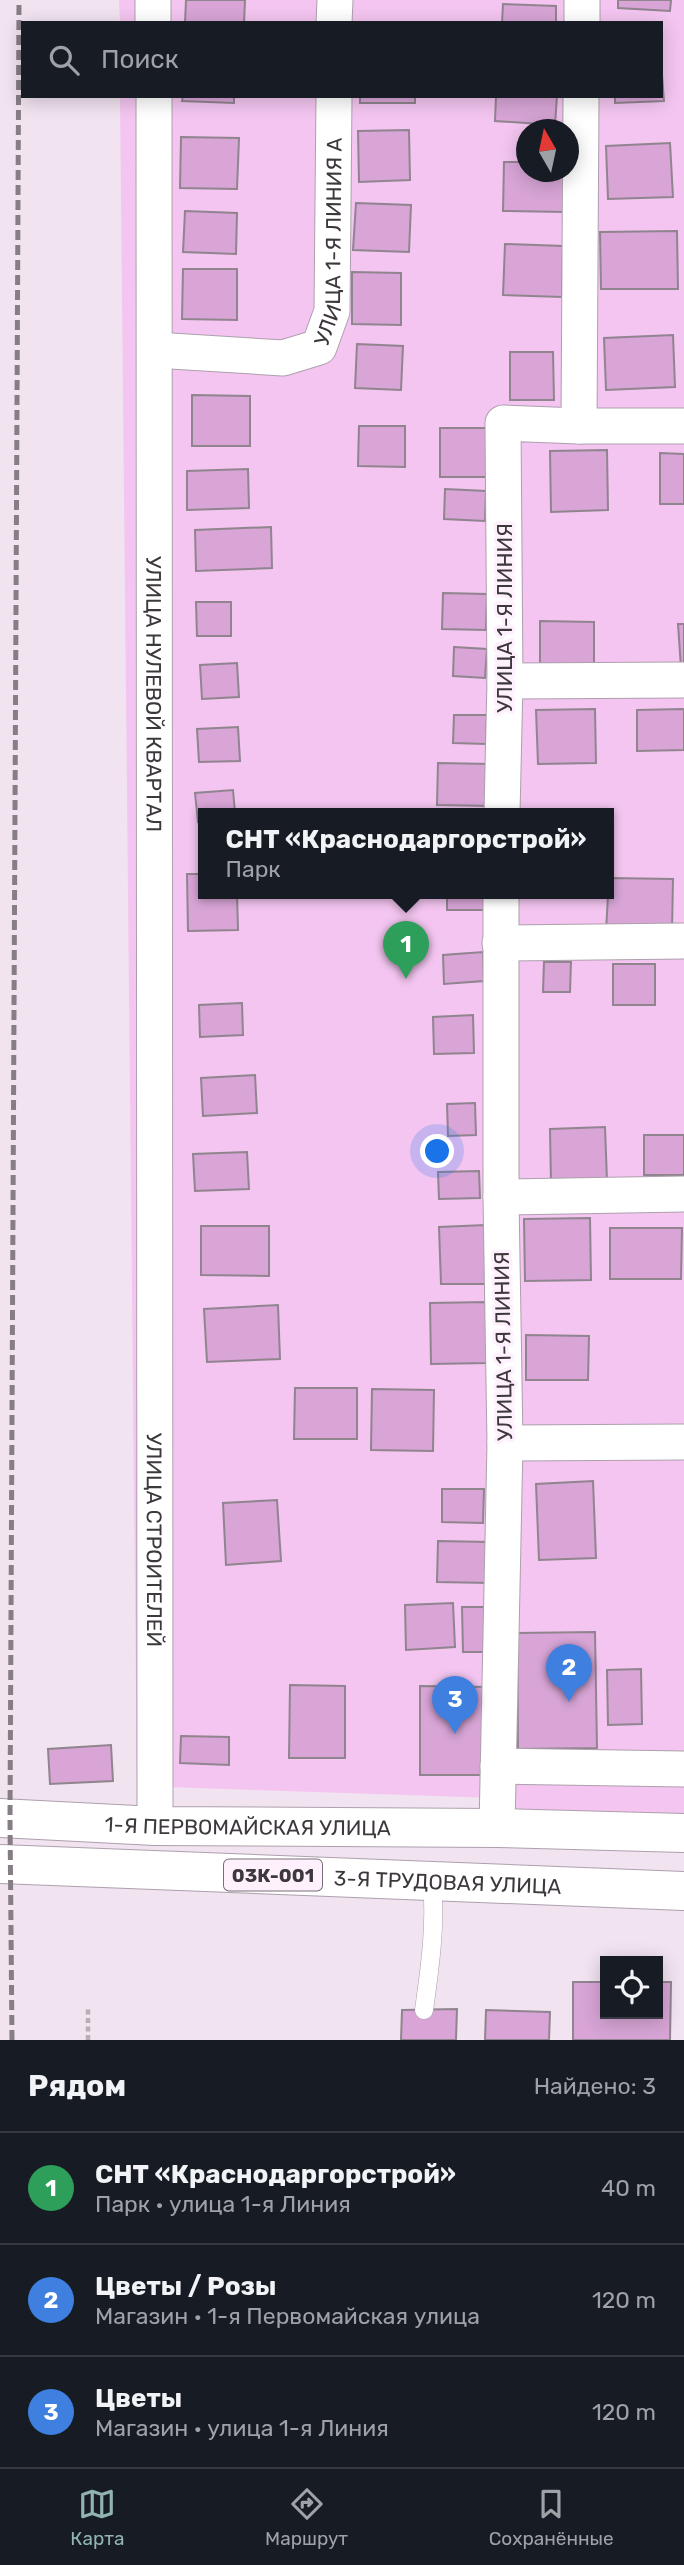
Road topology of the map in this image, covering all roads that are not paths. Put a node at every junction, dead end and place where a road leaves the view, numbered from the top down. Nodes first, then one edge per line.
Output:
1 (153, 0) edge
2 (335, 0) edge
3 (582, 0) edge
4 (153, 21) edge
5 (334, 21) edge
6 (582, 21) edge
7 (153, 98) edge
8 (334, 98) edge
9 (581, 98) edge
10 (155, 350) junction
11 (579, 426) junction
12 (684, 426) edge
13 (684, 680) edge
14 (505, 681) junction
15 (502, 808) edge
16 (501, 899) edge
17 (684, 941) edge
18 (500, 943) junction
19 (684, 1194) edge
20 (501, 1197) junction
21 (155, 1292) joint
22 (684, 1442) edge
23 (505, 1443) junction
24 (684, 1769) edge
25 (497, 1798) junction
26 (0, 1818) edge
27 (155, 1826) junction
28 (684, 1833) edge
29 (0, 1864) edge
30 (432, 1882) junction
31 (684, 1891) edge
32 (424, 2010) dead end

1 - 4 street
2 - 5 street
3 - 6 street
7 - 10 street, УЛИЦА НУЛЕВОЙ КВАРТАЛ
8 - 10 street, УЛИЦА 1-Я ЛИНИЯ А
9 - 11 street
10 - 21 street, УЛИЦА НУЛЕВОЙ КВАРТАЛ
11 - 12 street
11 - 14 street, УЛИЦА 1-Я ЛИНИЯ
13 - 14 street
14 - 15 street, УЛИЦА 1-Я ЛИНИЯ
16 - 18 street, УЛИЦА 1-Я ЛИНИЯ
17 - 18 street
18 - 20 street, УЛИЦА 1-Я ЛИНИЯ
19 - 20 street
20 - 23 street, УЛИЦА 1-Я ЛИНИЯ
21 - 27 street, УЛИЦА СТРОИТЕЛЕЙ
22 - 23 street
23 - 25 street, УЛИЦА 1-Я ЛИНИЯ
24 - 25 street, 1-Я ПЕРВОМАЙСКАЯ УЛИЦА
25 - 27 main road, 1-Я ПЕРВОМАЙСКАЯ УЛИЦА
25 - 28 main road
26 - 27 main road, 1-Я ПЕРВОМАЙСКАЯ УЛИЦА
29 - 30 main road, 3-Я ТРУДОВАЯ УЛИЦА / 03К-001
30 - 31 main road, 3-Я ТРУДОВАЯ УЛИЦА / 03К-001
30 - 32 lane

